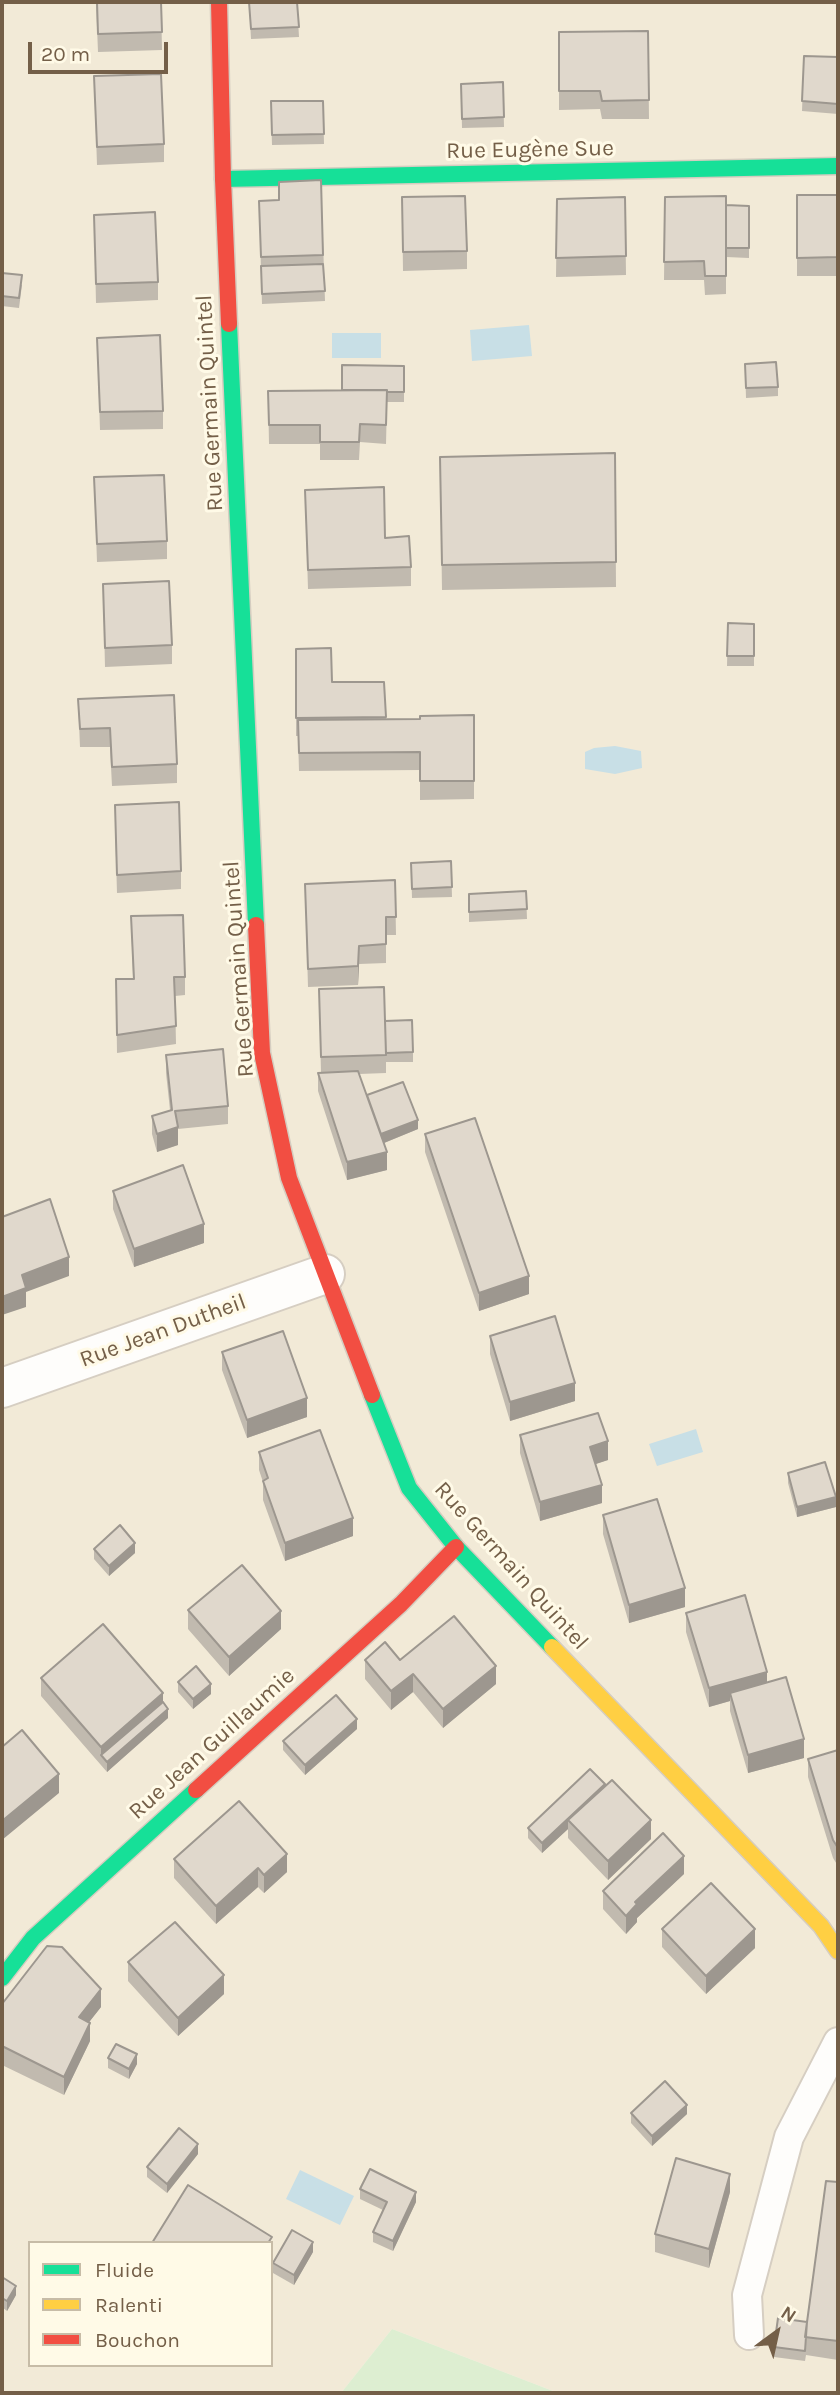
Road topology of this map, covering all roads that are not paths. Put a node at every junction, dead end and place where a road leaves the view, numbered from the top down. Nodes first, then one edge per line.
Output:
1 (219, 2) edge
2 (838, 166) edge
3 (223, 179) junction
4 (325, 1274) junction
5 (2, 1388) edge
6 (456, 1547) junction
7 (838, 1951) edge
8 (2, 1978) edge
9 (838, 2042) edge
10 (749, 2335) dead end

1 - 3 street, Rue Germain Quintel
2 - 3 street, Rue Eugène Sue
3 - 4 street, Rue Germain Quintel
4 - 5 street, Rue Jean Dutheil
4 - 6 street, Rue Germain Quintel
6 - 7 street, Rue Germain Quintel
6 - 8 street, Rue Jean Guillaumie
9 - 10 lane

